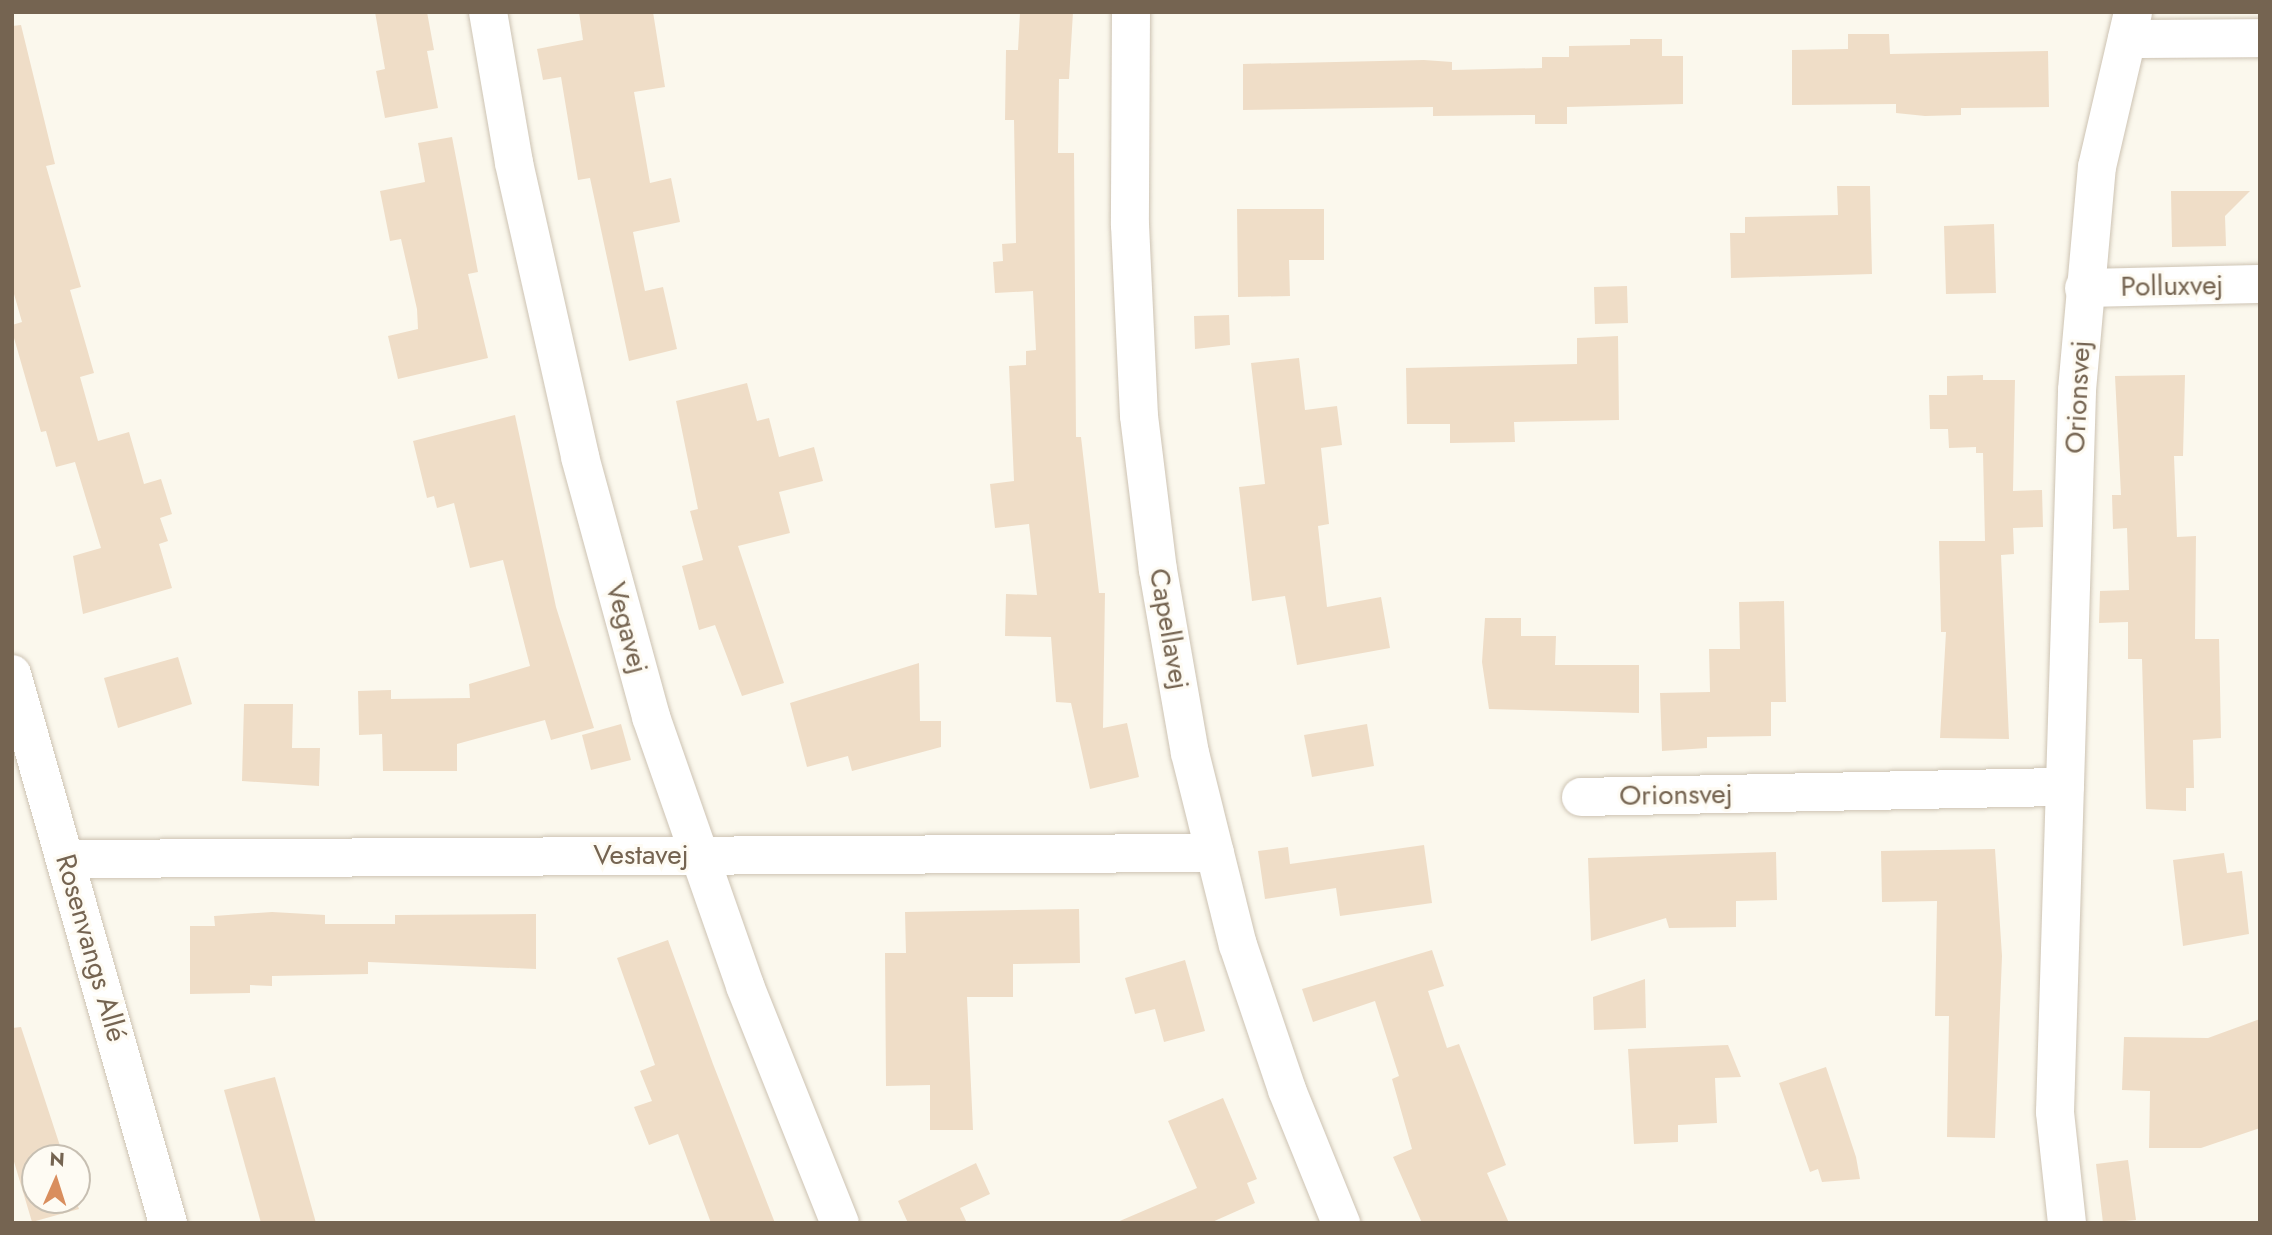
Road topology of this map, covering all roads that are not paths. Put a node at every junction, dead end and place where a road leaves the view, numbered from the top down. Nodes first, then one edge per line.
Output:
1 (488, 12) edge
2 (1131, 12) edge
3 (2130, 26) edge
4 (2260, 38) edge
5 (2260, 284) edge
6 (2084, 288) junction
7 (12, 674) edge
8 (2065, 787) junction
9 (1581, 797) dead end
10 (1215, 853) junction
11 (699, 855) junction
12 (66, 859) junction
13 (168, 1223) edge
14 (840, 1223) edge
15 (1341, 1223) edge
16 (2067, 1223) edge

1 - 11 street, Vegavej
2 - 10 street, Capellavej
3 - 4 street
3 - 6 street, Orionsvej
5 - 6 street, Polluxvej
6 - 8 street, Orionsvej
7 - 12 street, Rosenvangs Allé
8 - 9 street, Orionsvej
8 - 16 street, Orionsvej
10 - 11 street, Vestavej
10 - 15 street, Capellavej
11 - 12 street, Vestavej
11 - 14 street, Vegavej
12 - 13 street, Rosenvangs Allé

